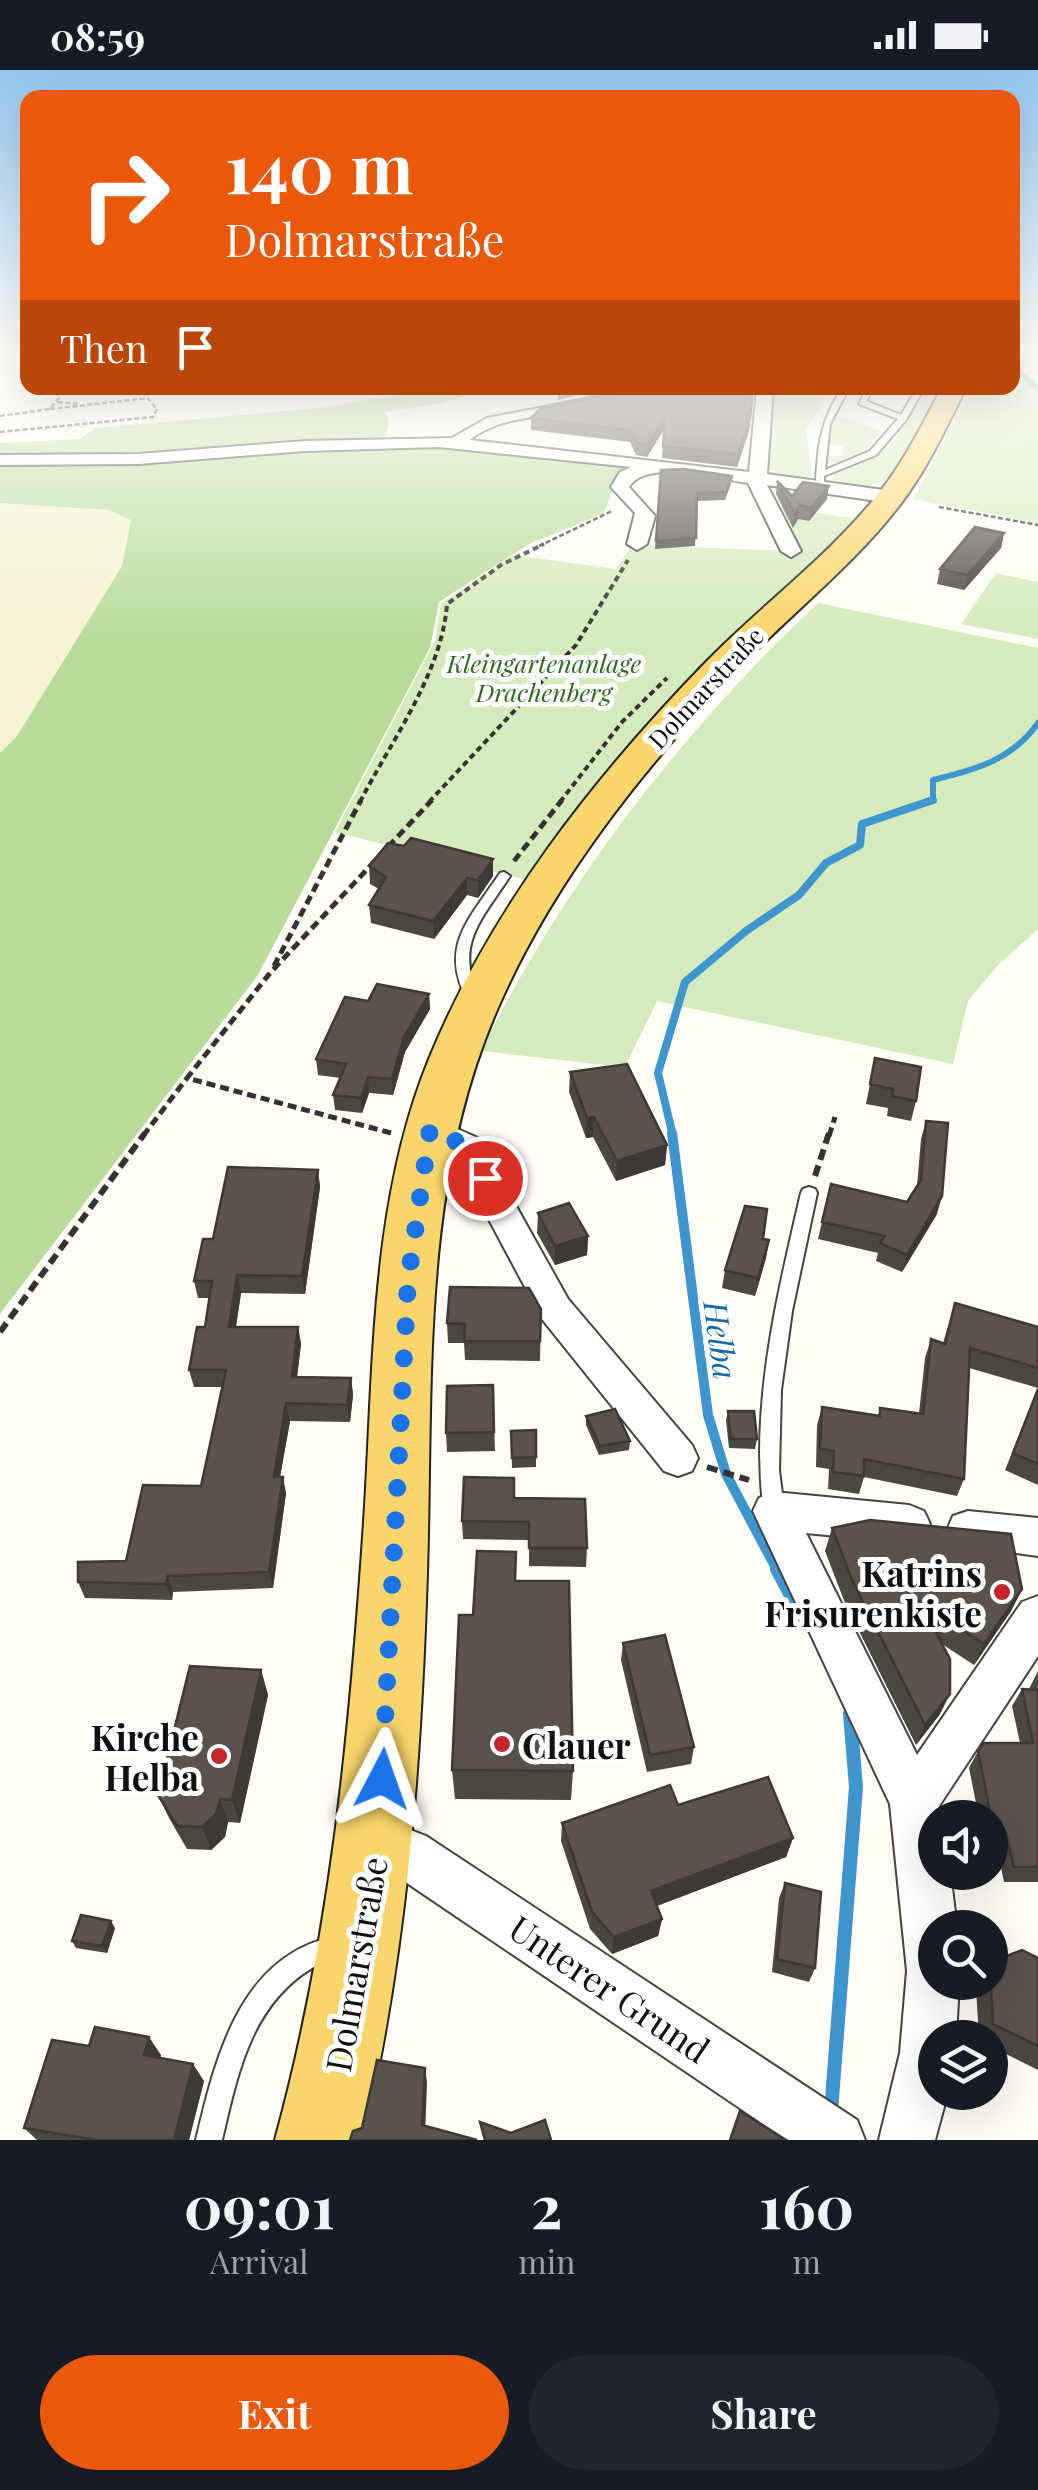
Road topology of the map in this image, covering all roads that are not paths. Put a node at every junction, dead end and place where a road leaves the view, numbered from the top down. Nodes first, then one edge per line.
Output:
1 (327, 446) edge
2 (480, 446) edge
3 (759, 446) edge
4 (818, 446) edge
5 (880, 446) edge
6 (921, 446) edge
7 (0, 460) edge
8 (652, 464) junction
9 (756, 476) junction
10 (820, 480) junction
11 (892, 497) junction
12 (637, 544) road end
13 (791, 552) dead end
14 (504, 876) dead end
15 (477, 1005) junction
16 (429, 1135) junction
17 (809, 1193) road end
18 (678, 1458) dead end
19 (774, 1511) junction
20 (1038, 1538) edge
21 (1038, 1617) edge
22 (914, 1802) junction
23 (377, 1854) junction
24 (362, 1950) junction
25 (209, 2140) edge
26 (319, 2140) edge
27 (837, 2140) edge
28 (907, 2140) edge

1 - 7 street
2 - 8 street
3 - 9 street
4 - 10 lane
5 - 10 lane
6 - 11 main road, Dolmarstraße
8 - 9 street
8 - 12 street
9 - 10 street
9 - 13 street
10 - 11 street
11 - 15 main road, Dolmarstraße
14 - 15 lane
15 - 16 main road, Dolmarstraße
16 - 18 street
16 - 23 main road, Dolmarstraße
17 - 19 lane
19 - 20 street
19 - 22 street
21 - 22 street
22 - 28 street
23 - 24 main road, Dolmarstraße
23 - 27 street, Unterer Grund
24 - 25 lane
24 - 26 main road, Dolmarstraße

